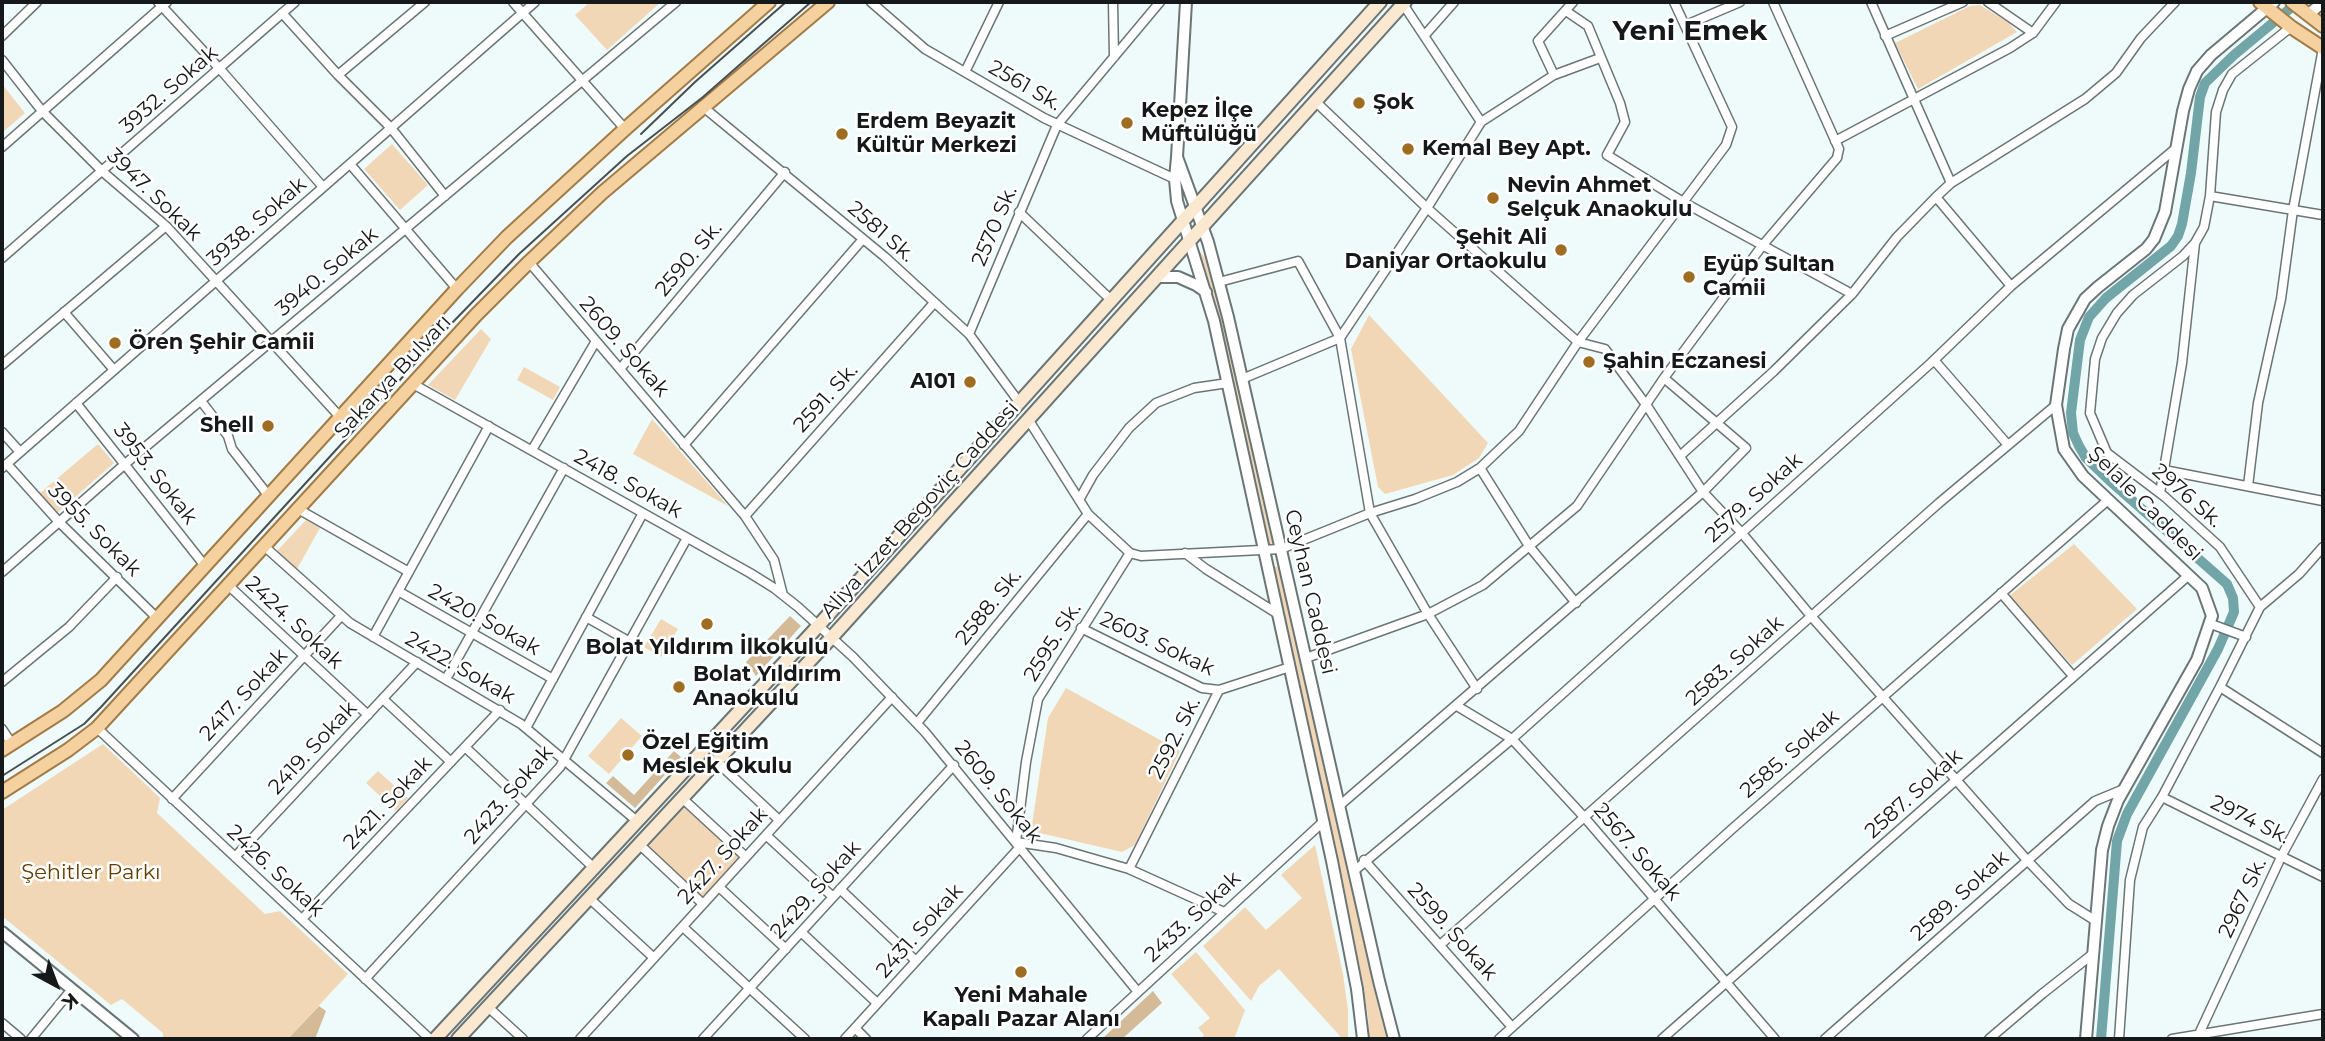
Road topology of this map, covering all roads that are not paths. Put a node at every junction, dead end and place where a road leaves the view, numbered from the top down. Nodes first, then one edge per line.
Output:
1 (37, 2) edge
2 (296, 2) edge
3 (425, 2) edge
4 (513, 2) edge
5 (535, 2) edge
6 (676, 2) edge
7 (769, 2) edge
8 (828, 2) edge
9 (871, 2) edge
10 (999, 2) edge
11 (1113, 2) edge
12 (1160, 2) edge
13 (1186, 2) edge
14 (1380, 2) edge
15 (1454, 2) edge
16 (1573, 2) edge
17 (1674, 2) edge
18 (1740, 2) edge
19 (1773, 2) edge
20 (1871, 2) edge
21 (1964, 2) edge
22 (1988, 2) edge
23 (2056, 2) edge
24 (2174, 2) edge
25 (2292, 2) edge
26 (2323, 2) edge
27 (162, 3) edge
28 (1404, 3) edge
29 (2267, 4) edge
30 (1566, 10) junction
31 (282, 13) junction
32 (523, 13) junction
33 (2309, 14) junction
34 (1686, 25) junction
35 (2323, 26) edge
36 (2291, 27) junction
37 (2033, 33) junction
38 (2, 36) edge
39 (1424, 36) junction
40 (1885, 36) junction
41 (2323, 48) edge
42 (1114, 57) junction
43 (1600, 58) junction
44 (2, 60) edge
45 (220, 69) junction
46 (965, 72) junction
47 (338, 75) junction
48 (1554, 75) junction
49 (582, 80) junction
50 (1315, 101) junction
51 (1914, 101) junction
52 (702, 106) junction
53 (42, 111) junction
54 (1481, 122) junction
55 (1057, 125) junction
56 (391, 128) junction
57 (625, 129) junction
58 (1835, 141) junction
59 (2, 147) edge
60 (2175, 149) junction
61 (1177, 158) junction
62 (350, 164) junction
63 (103, 172) junction
64 (785, 172) junction
65 (1175, 179) junction
66 (1951, 183) junction
67 (323, 187) junction
68 (445, 196) junction
69 (2210, 196) junction
70 (1936, 197) junction
71 (1684, 202) junction
72 (1195, 207) junction
73 (1427, 208) junction
74 (2293, 209) junction
75 (1019, 212) junction
76 (2323, 215) edge
77 (1184, 220) junction
78 (166, 226) junction
79 (1203, 226) junction
80 (406, 229) junction
81 (863, 239) junction
82 (1190, 240) junction
83 (2195, 243) junction
84 (1762, 246) junction
85 (2, 258) edge
86 (528, 262) junction
87 (1157, 276) junction
88 (215, 282) junction
89 (1219, 282) junction
90 (2011, 286) junction
91 (457, 289) junction
92 (1206, 292) junction
93 (1852, 294) junction
94 (1111, 300) junction
95 (934, 303) junction
96 (64, 312) junction
97 (969, 334) junction
98 (1340, 338) junction
99 (596, 341) junction
100 (271, 342) junction
101 (1578, 342) junction
102 (1934, 360) junction
103 (2, 365) edge
104 (620, 369) junction
105 (114, 370) junction
106 (1664, 378) junction
107 (1242, 379) junction
108 (1227, 383) junction
109 (413, 384) junction
110 (201, 401) junction
111 (1019, 402) junction
112 (76, 403) junction
113 (2056, 405) junction
114 (1647, 406) junction
115 (340, 417) junction
116 (1028, 419) junction
117 (1717, 423) junction
118 (488, 426) junction
119 (2, 432) edge
120 (684, 444) junction
121 (2008, 445) junction
122 (532, 450) junction
123 (20, 452) junction
124 (1680, 456) junction
125 (125, 464) junction
126 (4, 466) edge
127 (564, 468) junction
128 (1480, 468) junction
129 (2164, 470) junction
130 (2248, 486) junction
131 (1703, 492) junction
132 (2160, 493) junction
133 (268, 495) junction
134 (1079, 500) junction
135 (2108, 500) junction
136 (2323, 501) edge
137 (298, 509) junction
138 (643, 513) junction
139 (1370, 513) junction
140 (1088, 514) junction
141 (745, 516) junction
142 (59, 522) junction
143 (1741, 532) junction
144 (687, 538) junction
145 (264, 546) junction
146 (1530, 546) junction
147 (2323, 547) edge
148 (1281, 549) junction
149 (1264, 552) junction
150 (1130, 553) junction
151 (1185, 553) junction
152 (205, 566) junction
153 (2, 572) edge
154 (409, 572) junction
155 (2189, 575) junction
156 (117, 577) junction
157 (228, 585) junction
158 (398, 591) junction
159 (2001, 593) junction
160 (783, 594) junction
161 (1576, 603) junction
162 (2260, 607) junction
163 (1278, 614) junction
164 (1428, 614) junction
165 (341, 616) junction
166 (1811, 616) junction
167 (586, 617) junction
168 (158, 619) junction
169 (2211, 624) junction
170 (819, 625) junction
171 (1081, 628) junction
172 (472, 633) junction
173 (2242, 635) junction
174 (373, 637) junction
175 (832, 637) junction
176 (630, 642) junction
177 (304, 656) junction
178 (1306, 658) junction
179 (417, 662) junction
180 (1290, 667) junction
181 (2073, 676) junction
182 (446, 679) junction
183 (553, 679) junction
184 (2, 682) edge
185 (2220, 687) junction
186 (1477, 689) junction
187 (1219, 690) junction
188 (892, 696) junction
189 (1882, 697) junction
190 (383, 699) junction
191 (1457, 706) junction
192 (500, 710) junction
193 (368, 715) junction
194 (917, 723) junction
195 (97, 728) junction
196 (526, 728) junction
197 (2, 729) edge
198 (1512, 739) junction
199 (7, 747) edge
200 (465, 747) junction
201 (2323, 753) edge
202 (565, 760) junction
203 (716, 761) junction
204 (451, 762) junction
205 (954, 765) junction
206 (1957, 779) junction
207 (2323, 779) edge
208 (2124, 789) junction
209 (2, 792) edge
210 (2162, 797) junction
211 (682, 798) junction
212 (173, 799) junction
213 (527, 805) junction
214 (1339, 806) junction
215 (1585, 818) junction
216 (779, 820) junction
217 (637, 821) junction
218 (1324, 821) junction
219 (766, 835) junction
220 (639, 844) junction
221 (1018, 845) junction
222 (2282, 855) junction
223 (235, 857) junction
224 (746, 857) junction
225 (1364, 860) junction
226 (2027, 860) junction
227 (594, 868) junction
228 (1129, 869) junction
229 (1354, 871) junction
230 (2323, 877) edge
231 (719, 887) junction
232 (840, 889) junction
233 (833, 897) junction
234 (589, 898) junction
235 (1655, 899) junction
236 (703, 904) junction
237 (1224, 912) junction
238 (302, 919) junction
239 (2096, 921) junction
240 (682, 927) junction
241 (801, 932) junction
242 (2, 933) edge
243 (1440, 945) junction
244 (786, 949) junction
245 (2094, 953) junction
246 (654, 958) junction
247 (916, 961) junction
248 (365, 979) junction
249 (1726, 983) junction
250 (750, 988) junction
251 (72, 989) junction
252 (1138, 992) junction
253 (877, 1003) junction
254 (488, 1007) junction
255 (2323, 1014) edge
256 (2, 1023) edge
257 (1513, 1027) junction
258 (855, 1028) junction
259 (2199, 1034) junction
260 (22, 1039) edge
261 (31, 1039) edge
262 (134, 1039) edge
263 (433, 1039) edge
264 (458, 1039) edge
265 (523, 1039) edge
266 (580, 1039) edge
267 (703, 1039) edge
268 (805, 1039) edge
269 (845, 1039) edge
270 (866, 1039) edge
271 (1087, 1039) edge
272 (1363, 1039) edge
273 (1394, 1039) edge
274 (1499, 1039) edge
275 (1662, 1039) edge
276 (1775, 1039) edge
277 (1825, 1039) edge
278 (1989, 1039) edge
279 (2086, 1039) edge
280 (2119, 1039) edge
281 (2172, 1039) edge

1 - 38 street
2 - 31 street, 3932. Sokak
3 - 47 street
4 - 32 street
5 - 32 street, 3938. Sokak
6 - 49 street, 3940. Sokak
7 - 57 main road, Sakarya Bulvarı
8 - 52 main road, Sakarya Bulvarı
9 - 46 street, 2561 Sk.
10 - 46 street
11 - 42 street
12 - 42 street, 2570 Sk.
13 - 61 street, Ceyhan Caddesi
14 - 72 main road, Aliya İzzet Begoviç Caddesi
15 - 39 street
16 - 30 street
17 - 34 street
18 - 34 street
19 - 58 street
20 - 40 street
21 - 40 street
22 - 37 street
23 - 37 street
24 - 66 street
25 - 33 main road
26 - 33 street
27 - 45 street
27 - 53 street
28 - 39 street
28 - 50 main road, Aliya İzzet Begoviç Caddesi
29 - 36 main road
29 - 60 street, Şelale Caddesi
30 - 43 street
30 - 48 street
31 - 45 street, 3932. Sokak
31 - 47 street
32 - 49 street
32 - 56 street, 3938. Sokak
33 - 35 main road
34 - 71 street
36 - 41 main road
36 - 69 street, 2976 Sk.
37 - 51 street
39 - 54 street
40 - 51 street
41 - 74 street
42 - 55 street, 2570 Sk.
43 - 48 street
43 - 71 street
44 - 53 street, 3947. Sokak
45 - 63 street, 3932. Sokak
45 - 67 street
46 - 55 street, 2561 Sk.
47 - 56 street
48 - 54 street
49 - 57 street
49 - 68 street, 3940. Sokak
50 - 73 street
50 - 79 main road, Aliya İzzet Begoviç Caddesi
51 - 58 street
51 - 66 street
52 - 64 street, 2581 Sk.
52 - 86 main road, Sakarya Bulvarı
53 - 59 street
53 - 63 street, 3947. Sokak
54 - 73 street
55 - 65 street, 2561 Sk.
55 - 75 street, 2570 Sk.
56 - 62 street, 3938. Sokak
56 - 68 street
57 - 91 main road, Sakarya Bulvarı
58 - 84 street
60 - 90 street, 2579. Sokak
60 - 113 street, Şelale Caddesi
61 - 65 street, Ceyhan Caddesi
61 - 72 street, Ceyhan Caddesi
62 - 67 street, 3938. Sokak
62 - 80 street
63 - 78 street, 3947. Sokak
63 - 85 street, 3932. Sokak
64 - 81 street, 2581 Sk.
64 - 104 street, 2590. Sk.
65 - 77 street, Ceyhan Caddesi
66 - 70 street
67 - 88 street, 3938. Sokak
68 - 80 street, 3940. Sokak
69 - 74 street
69 - 83 street, 2976 Sk.
70 - 90 street
70 - 93 street
71 - 84 street
71 - 101 street
72 - 77 main road, Aliya İzzet Begoviç Caddesi
72 - 79 street, Ceyhan Caddesi
73 - 98 street
73 - 101 street
74 - 76 street
74 - 130 street
75 - 94 street
75 - 97 street, 2570 Sk.
77 - 82 street, Ceyhan Caddesi
77 - 94 main road, Aliya İzzet Begoviç Caddesi
78 - 88 street, 3947. Sokak
78 - 96 street
79 - 82 main road, Aliya İzzet Begoviç Caddesi
79 - 89 street, Ceyhan Caddesi
80 - 91 street
80 - 100 street, 3940. Sokak
81 - 95 street, 2581 Sk.
81 - 120 street
82 - 87 main road, Aliya İzzet Begoviç Caddesi
82 - 92 street, Ceyhan Caddesi
83 - 129 street
83 - 132 street, 2976 Sk.
84 - 93 street
84 - 106 street
86 - 99 street, 2609. Sokak
86 - 109 main road, Sakarya Bulvarı
87 - 92 street
87 - 116 main road, Aliya İzzet Begoviç Caddesi
88 - 100 street, 3947. Sokak
88 - 105 street, 3938. Sokak
89 - 98 street
89 - 107 street, Ceyhan Caddesi
90 - 102 street, 2579. Sokak
91 - 115 main road, Sakarya Bulvarı
92 - 108 street, Ceyhan Caddesi
93 - 117 street
94 - 111 main road, Aliya İzzet Begoviç Caddesi
95 - 97 street, 2581 Sk.
95 - 141 street, 2591. Sk.
96 - 103 street
96 - 105 street
97 - 111 street, 2581 Sk.
98 - 107 street
98 - 139 street
99 - 104 street, 2609. Sokak
99 - 122 street
100 - 110 street, 3940. Sokak
100 - 115 street, 3947. Sokak
101 - 114 street
101 - 128 street
102 - 121 street
102 - 143 street, 2579. Sokak
104 - 120 street, 2609. Sokak
105 - 112 street, 3938. Sokak
106 - 114 street
106 - 117 street
107 - 148 street, Ceyhan Caddesi
108 - 134 street
108 - 149 street, Ceyhan Caddesi
109 - 118 street, 2418. Sokak
109 - 137 main road, Sakarya Bulvarı
110 - 125 street, 3940. Sokak
110 - 133 street
111 - 170 main road, Aliya İzzet Begoviç Caddesi
112 - 123 street, 3938. Sokak
112 - 125 street, 3953. Sokak
113 - 121 street, 2583. Sokak
113 - 135 street, Şelale Caddesi
114 - 124 street
114 - 146 street
115 - 133 main road, Sakarya Bulvarı
116 - 134 street
116 - 175 main road, Aliya İzzet Begoviç Caddesi
117 - 124 street
117 - 131 street
118 - 122 street, 2418. Sokak
118 - 154 street
119 - 123 street
120 - 141 street, 2609. Sokak
121 - 166 street, 2583. Sokak
122 - 127 street, 2418. Sokak
123 - 126 street, 3938. Sokak
124 - 131 street
125 - 142 street, 3940. Sokak
125 - 152 street, 3953. Sokak
126 - 142 street, 3955. Sokak
127 - 138 street, 2418. Sokak
127 - 172 street
128 - 139 street
128 - 146 street
129 - 130 street
129 - 132 street
130 - 136 street
131 - 143 street
131 - 161 street
132 - 162 street, 2976 Sk.
133 - 152 main road, Sakarya Bulvarı
134 - 140 street
135 - 155 street, Şelale Caddesi
135 - 159 street, 2585. Sokak
137 - 145 main road, Sakarya Bulvarı
137 - 154 street, 2420. Sokak
138 - 144 street, 2418. Sokak
138 - 167 street
139 - 148 street
139 - 164 street
140 - 150 street
140 - 194 street, 2588. Sk.
141 - 160 street, 2609. Sokak
142 - 153 street, 3940. Sokak
142 - 156 street, 3955. Sokak
143 - 166 street
143 - 198 street, 2579. Sokak
144 - 160 street, 2418. Sokak
144 - 176 street, 2423. Sokak
145 - 157 main road, Sakarya Bulvarı
145 - 165 street, 2422. Sokak
146 - 161 street
146 - 164 street
147 - 162 street
148 - 149 street
148 - 178 street, Ceyhan Caddesi
149 - 151 street
149 - 163 street, Ceyhan Caddesi
150 - 151 street
150 - 171 street, 2595. Sk.
151 - 163 street
152 - 168 main road, Sakarya Bulvarı
154 - 158 street
155 - 169 street, Şelale Caddesi
155 - 181 street, 2587. Sokak
156 - 168 street, 3955. Sokak
156 - 184 street
157 - 177 street, 2424. Sokak
157 - 195 main road, Sakarya Bulvarı
158 - 172 street, 2420. Sokak
158 - 174 street
159 - 181 street
159 - 189 street, 2585. Sokak
160 - 170 street, 2418. Sokak
161 - 186 street
162 - 173 street
163 - 180 street, Ceyhan Caddesi
164 - 178 street
164 - 186 street
165 - 174 street, 2422. Sokak
165 - 177 street, 2417. Sokak
166 - 189 street
166 - 215 street, 2583. Sokak
167 - 176 street
167 - 183 street
168 - 199 main road, Sakarya Bulvarı
169 - 173 street
169 - 208 street
170 - 175 street, 2609. Sokak
170 - 217 main road, Aliya İzzet Begoviç Caddesi
171 - 187 street, 2603. Sokak
171 - 221 street, 2595. Sk.
172 - 182 street
172 - 183 street, 2420. Sokak
173 - 185 street
174 - 179 street, 2422. Sokak
175 - 188 street, 2609. Sokak
175 - 203 main road, Aliya İzzet Begoviç Caddesi
176 - 202 street, 2423. Sokak
177 - 193 street, 2424. Sokak
177 - 212 street, 2417. Sokak
178 - 214 street, Ceyhan Caddesi
179 - 182 street, 2422. Sokak
179 - 190 street, 2419. Sokak
180 - 187 street, 2592. Sk.
180 - 218 street, Ceyhan Caddesi
181 - 206 street, 2587. Sokak
182 - 192 street, 2422. Sokak
183 - 196 street
185 - 201 street
185 - 210 street
186 - 191 street
187 - 228 street, 2592. Sk.
188 - 194 street, 2609. Sokak
188 - 216 street, 2427. Sokak
189 - 206 street
189 - 235 street, 2585. Sokak
190 - 193 street, 2419. Sokak
190 - 204 street
191 - 198 street, 2567. Sokak
191 - 214 street
192 - 196 street, 2422. Sokak
192 - 200 street, 2421. Sokak
193 - 223 street, 2419. Sokak
194 - 205 street, 2609. Sokak
195 - 209 main road, Sakarya Bulvarı
195 - 212 street, 2426. Sokak
196 - 202 street, 2422. Sokak
197 - 199 street
198 - 215 street, 2567. Sokak
198 - 225 street, 2579. Sokak
200 - 204 street, 2421. Sokak
200 - 213 street
202 - 213 street, 2423. Sokak
202 - 217 street, 2422. Sokak
203 - 211 main road, Aliya İzzet Begoviç Caddesi
203 - 216 street
204 - 238 street, 2421. Sokak
205 - 221 street, 2609. Sokak
205 - 232 street, 2429. Sokak
206 - 226 street
206 - 249 street, 2587. Sokak
207 - 222 street, 2967 Sk.
208 - 226 street, 2589. Sokak
208 - 239 street
210 - 222 street, 2974 Sk.
210 - 280 street
211 - 220 main road, Aliya İzzet Begoviç Caddesi
211 - 224 street
212 - 223 street, 2426. Sokak
213 - 227 street
213 - 248 street, 2423. Sokak
214 - 229 street, Ceyhan Caddesi
215 - 235 street, 2567. Sokak
215 - 243 street, 2583. Sokak
216 - 219 street, 2427. Sokak
217 - 227 main road, Aliya İzzet Begoviç Caddesi
218 - 237 street, 2433. Sokak
218 - 272 street, Ceyhan Caddesi
219 - 224 street, 2427. Sokak
219 - 233 street
220 - 234 main road, Aliya İzzet Begoviç Caddesi
220 - 236 street
221 - 228 street
221 - 247 street, 2431. Sokak
221 - 252 street, 2609. Sokak
222 - 230 street, 2974 Sk.
222 - 259 street, 2967 Sk.
223 - 238 street, 2426. Sokak
224 - 231 street, 2427. Sokak
225 - 229 street, 2579. Sokak
225 - 243 street, 2599. Sokak
226 - 239 street
226 - 277 street, 2589. Sokak
227 - 263 main road, Aliya İzzet Begoviç Caddesi
228 - 237 street
229 - 273 street, Ceyhan Caddesi
231 - 236 street, 2427. Sokak
231 - 244 street
232 - 233 street, 2429. Sokak
232 - 247 street
233 - 241 street, 2429. Sokak
234 - 246 street
234 - 254 main road, Aliya İzzet Begoviç Caddesi
235 - 249 street, 2567. Sokak
235 - 257 street, 2585. Sokak
236 - 240 street, 2427. Sokak
237 - 252 street, 2433. Sokak
238 - 248 street, 2426. Sokak
239 - 245 street
240 - 246 street, 2427. Sokak
240 - 250 street
241 - 244 street, 2429. Sokak
241 - 253 street
242 - 251 street
243 - 257 street, 2599. Sokak
244 - 250 street, 2429. Sokak
245 - 278 street
245 - 279 street
246 - 266 street, 2427. Sokak
247 - 253 street, 2431. Sokak
248 - 263 street, 2426. Sokak
249 - 275 street, 2587. Sokak
249 - 276 street, 2567. Sokak
250 - 267 street, 2429. Sokak
250 - 268 street
251 - 261 street
251 - 262 street
252 - 271 street, 2433. Sokak
253 - 258 street, 2431. Sokak
254 - 264 main road, Aliya İzzet Begoviç Caddesi
254 - 265 street
255 - 259 street
256 - 260 street
257 - 274 street, 2585. Sokak
258 - 269 street, 2431. Sokak
258 - 270 street
259 - 281 street

